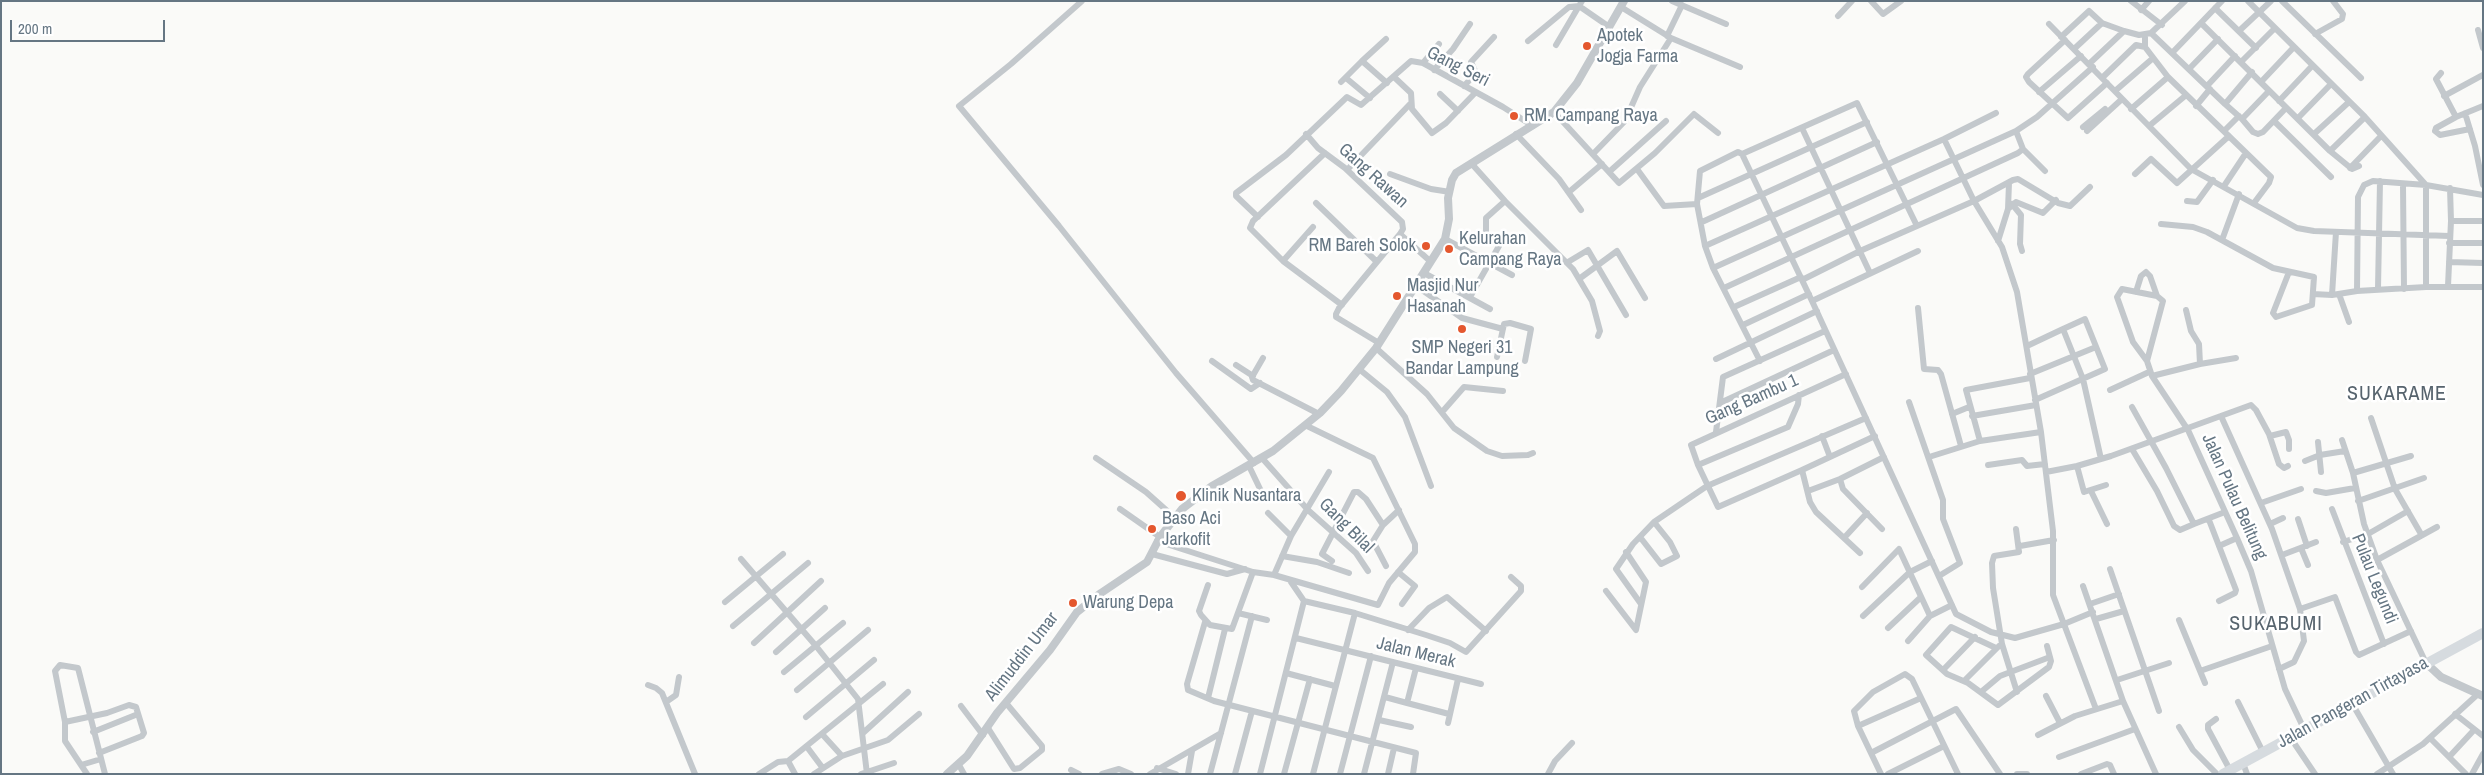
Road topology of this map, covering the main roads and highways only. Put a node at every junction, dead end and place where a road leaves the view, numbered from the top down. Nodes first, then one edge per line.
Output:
1 (2483, 633) edge
2 (2227, 772) edge

1 - 2 main road, Jalan Pangeran Tirtayasa

